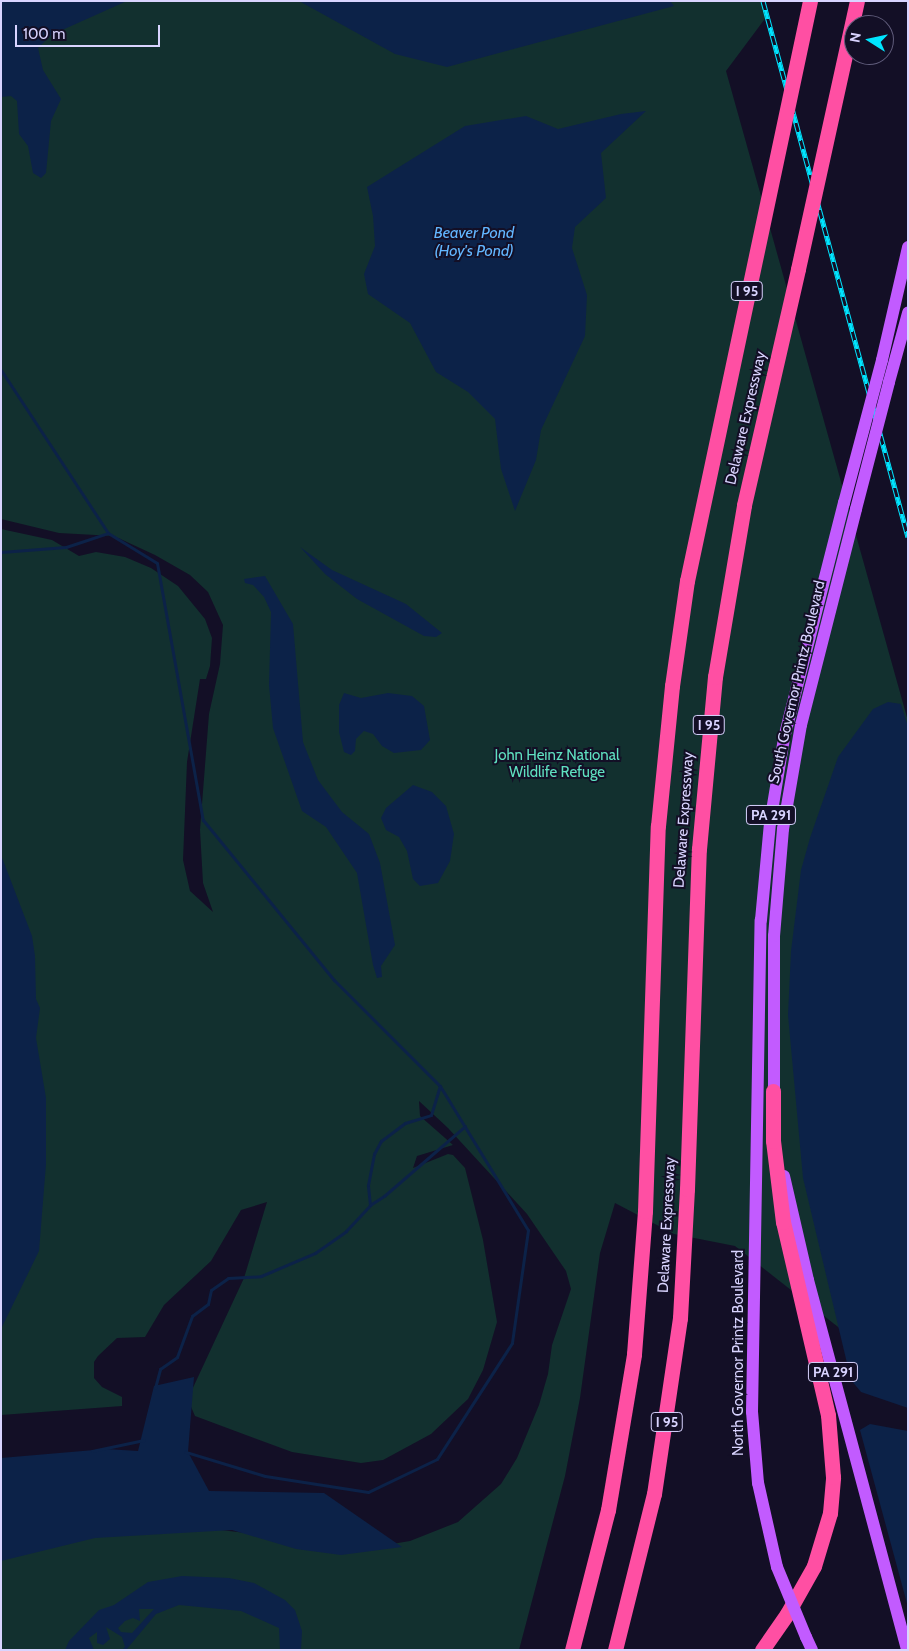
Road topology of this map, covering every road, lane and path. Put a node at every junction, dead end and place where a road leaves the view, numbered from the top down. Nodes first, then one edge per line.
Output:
1 (810, 1) edge
2 (857, 1) edge
3 (908, 247) edge
4 (908, 313) edge
5 (756, 1076) joint
6 (773, 1091) junction
7 (572, 1650) edge
8 (615, 1650) edge
9 (762, 1650) edge
10 (812, 1650) edge
11 (907, 1650) edge

1 - 7 highway, Delaware Expressway / I 95, bridge
2 - 8 highway, Delaware Expressway / I 95, bridge
3 - 5 main road, South Governor Printz Boulevard / PA 291, bridge
4 - 6 main road, South Governor Printz Boulevard / PA 291, bridge
5 - 10 main road, North Governor Printz Boulevard / PA 291, bridge
6 - 9 highway
6 - 11 main road, South Governor Printz Boulevard / PA 291

